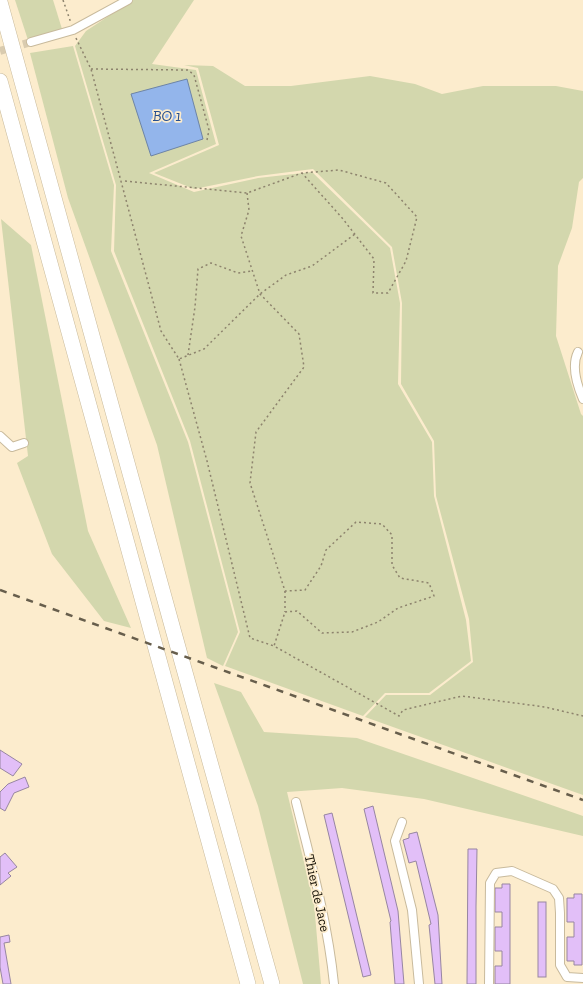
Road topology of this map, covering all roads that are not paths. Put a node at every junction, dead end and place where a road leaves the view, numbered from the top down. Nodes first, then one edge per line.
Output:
1 (128, 0) edge
2 (0, 2) edge
3 (31, 42) tunnel mouth
4 (0, 81) edge
5 (578, 352) dead end
6 (583, 398) edge
7 (0, 436) edge
8 (24, 443) dead end
9 (296, 802) dead end
10 (402, 822) dead end
11 (583, 978) edge
12 (248, 984) edge
13 (272, 984) edge
14 (334, 984) edge
15 (419, 984) edge
16 (489, 984) edge

1 - 3 street
2 - 13 highway
4 - 12 highway
5 - 6 street
7 - 8 street
9 - 14 street, Thier de Jace
10 - 15 street
11 - 16 street

